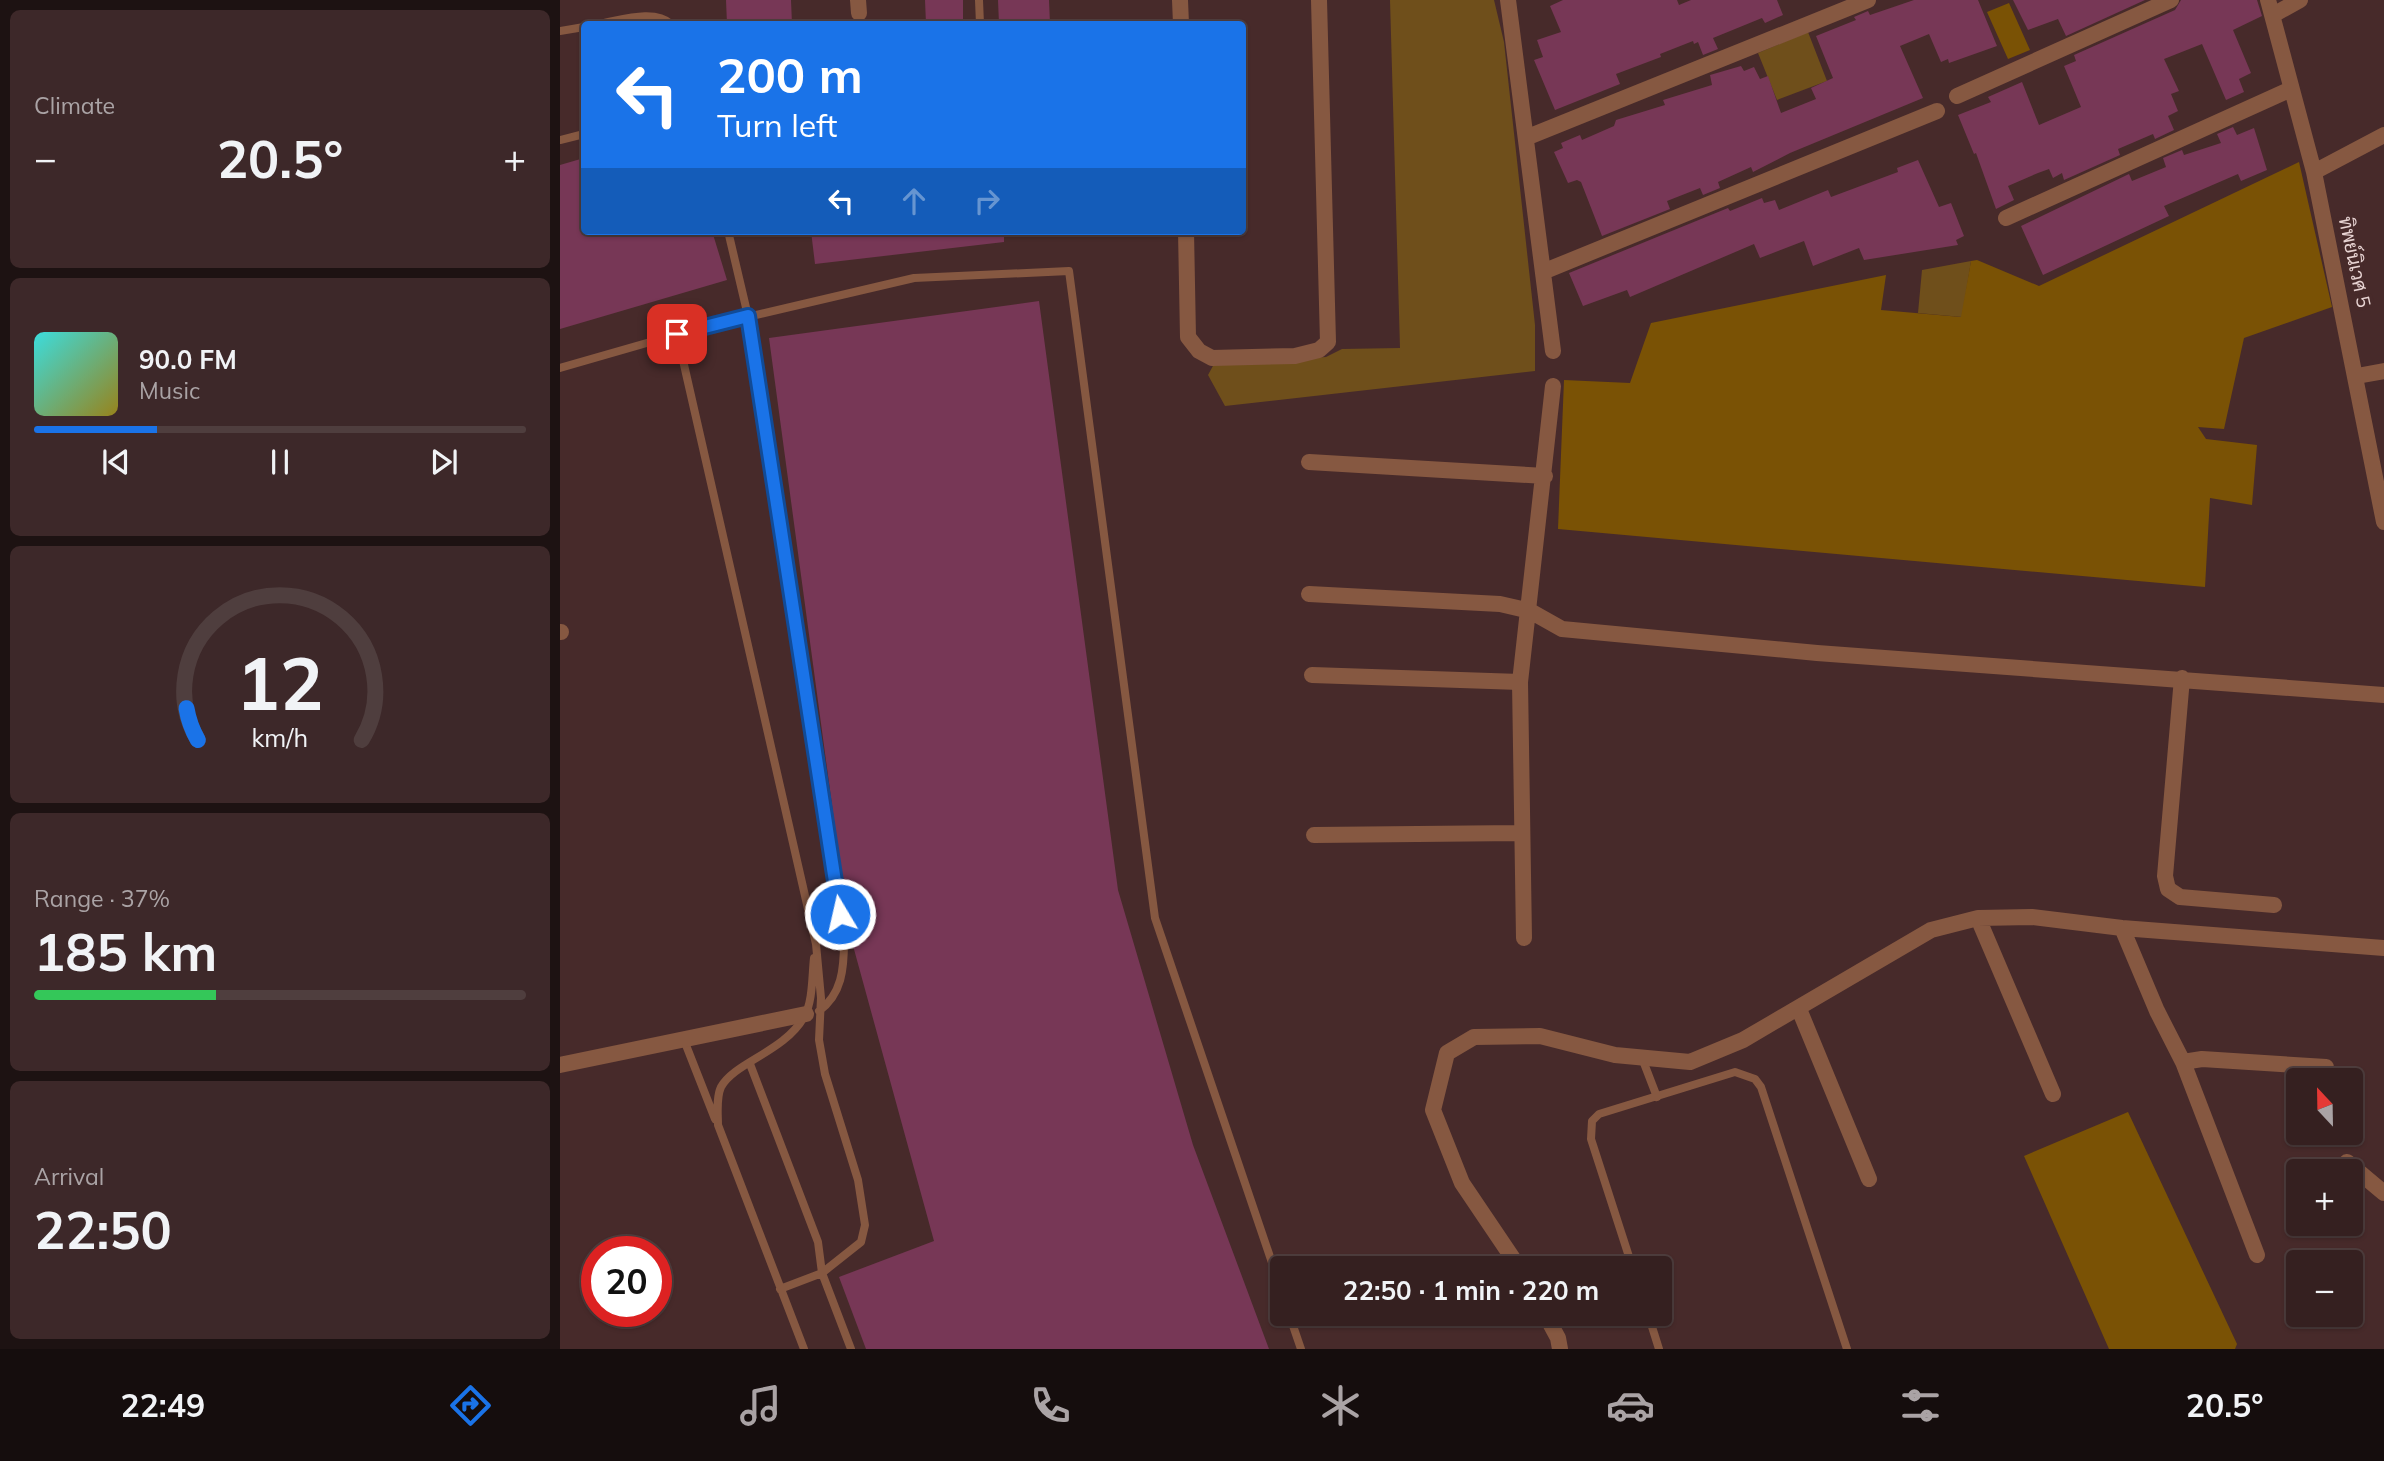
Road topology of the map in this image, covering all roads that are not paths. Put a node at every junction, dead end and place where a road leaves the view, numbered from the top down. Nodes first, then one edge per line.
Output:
1 (979, 0) edge
2 (1180, 0) edge
3 (1319, 0) edge
4 (1868, 0) edge
5 (2171, 0) edge
6 (2300, 0) edge
7 (1511, 1) edge
8 (2270, 8) edge
9 (616, 21) edge
10 (668, 21) edge
11 (980, 21) edge
12 (1181, 21) edge
13 (581, 28) edge
14 (560, 31) edge
15 (2291, 89) junction
16 (1957, 96) dead end
17 (1937, 111) dead end
18 (581, 135) edge
19 (2384, 135) edge
20 (1528, 137) junction
21 (560, 140) edge
22 (2314, 172) junction
23 (2006, 218) dead end
24 (729, 235) edge
25 (1186, 235) edge
26 (1545, 271) junction
27 (748, 316) junction
28 (677, 334) junction
29 (1553, 351) dead end
30 (560, 368) edge
31 (2384, 371) edge
32 (2357, 376) junction
33 (1553, 386) dead end
34 (1309, 462) dead end
35 (1545, 476) junction
36 (2383, 514) edge
37 (1309, 593) dead end
38 (1530, 611) junction
39 (1312, 675) dead end
40 (2182, 678) junction
41 (1520, 682) junction
42 (2384, 695) edge
43 (1520, 832) junction
44 (1314, 835) dead end
45 (2274, 905) dead end
46 (1978, 918) junction
47 (2122, 929) junction
48 (1524, 938) dead end
49 (816, 944) junction
50 (2384, 948) edge
51 (1799, 1009) junction
52 (813, 1013) junction
53 (684, 1039) junction
54 (1642, 1058) junction
55 (2183, 1062) junction
56 (750, 1064) junction
57 (560, 1065) edge
58 (2326, 1067) dead end
59 (2053, 1094) dead end
60 (1657, 1097) junction
61 (718, 1125) junction
62 (2363, 1175) edge
63 (1869, 1179) dead end
64 (2384, 1193) edge
65 (2258, 1255) dead end
66 (1511, 1256) edge
67 (1629, 1256) edge
68 (1270, 1257) edge
69 (822, 1273) junction
70 (780, 1289) junction
71 (1293, 1326) edge
72 (1552, 1326) edge
73 (1652, 1326) edge
74 (804, 1349) edge
75 (851, 1349) edge
76 (1301, 1349) edge
77 (1560, 1349) edge
78 (1659, 1349) edge
79 (1847, 1349) edge

1 - 11 lane
2 - 12 street
3 - 25 street
4 - 20 street
5 - 16 street
6 - 8 street
7 - 20 street
8 - 15 street, ทิพย์นิเวศ 5
9 - 10 lane
13 - 14 lane
15 - 22 street, ทิพย์นิเวศ 5
15 - 23 street
17 - 26 street
18 - 21 lane
19 - 22 street
20 - 26 street
22 - 32 street, ทิพย์นิเวศ 5
24 - 27 lane
26 - 29 street
27 - 28 lane
27 - 52 lane
27 - 68 lane
28 - 30 lane
28 - 49 lane
31 - 32 street
32 - 36 street, ทิพย์นิเวศ 5
33 - 35 street
34 - 35 street
35 - 38 street
37 - 38 street
38 - 40 street
38 - 41 street
39 - 41 street
40 - 42 street
40 - 45 street
41 - 43 street
43 - 44 street
43 - 48 street
46 - 47 street
46 - 51 street
46 - 59 street
47 - 50 street
47 - 55 street
49 - 52 lane
49 - 52 lane
51 - 54 street
51 - 63 street
52 - 53 street
52 - 56 lane
52 - 69 lane
53 - 57 street
53 - 61 lane
54 - 60 lane
54 - 66 street
55 - 58 street
55 - 65 street
56 - 61 lane
56 - 69 lane
60 - 67 lane
60 - 79 lane
61 - 70 lane
62 - 64 street
69 - 70 lane
69 - 75 lane
70 - 74 lane
71 - 76 lane
72 - 77 street
73 - 78 lane

